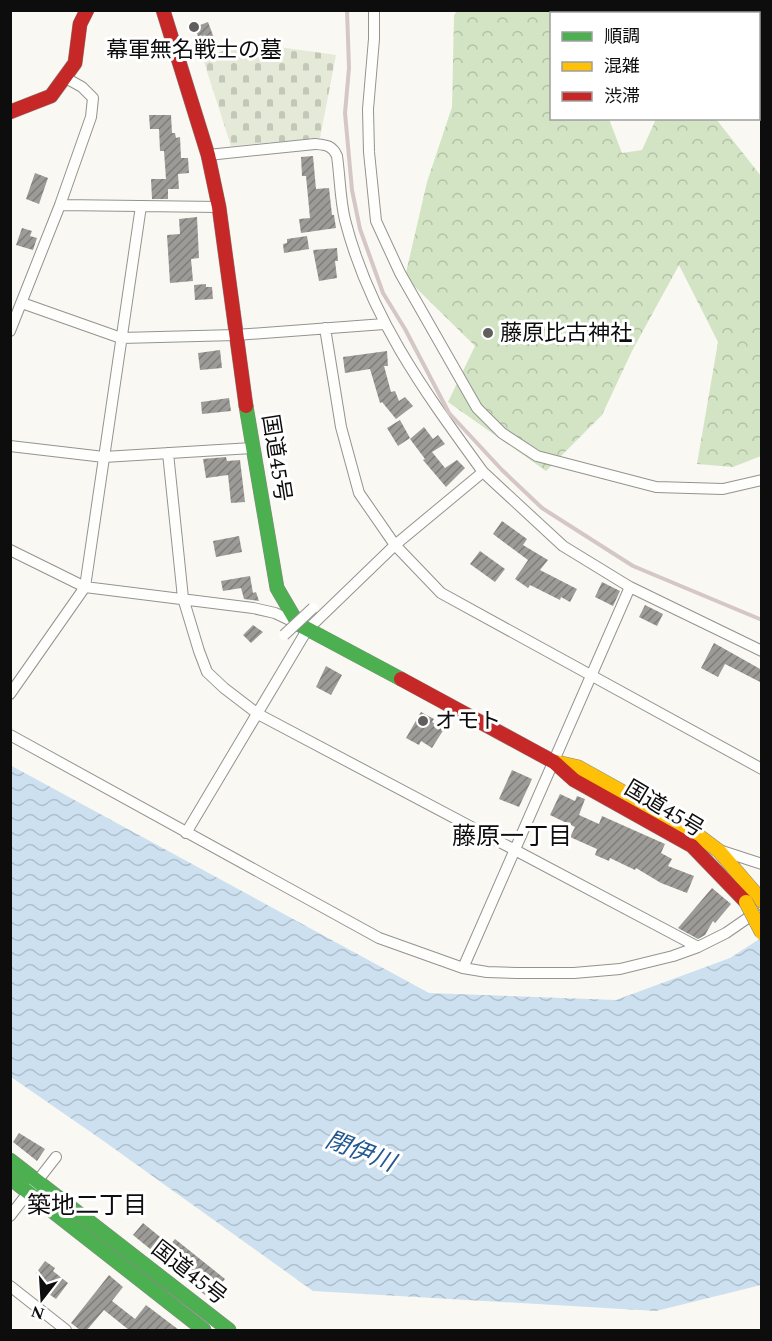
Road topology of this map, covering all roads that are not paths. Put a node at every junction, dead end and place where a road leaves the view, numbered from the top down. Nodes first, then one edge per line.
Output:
1 (87, 10) edge
2 (163, 10) edge
3 (374, 10) edge
4 (64, 77) junction
5 (10, 112) edge
6 (208, 155) junction
7 (60, 205) junction
8 (141, 206) junction
9 (219, 207) junction
10 (22, 303) junction
11 (384, 324) junction
12 (325, 328) junction
13 (10, 331) edge
14 (236, 335) junction
15 (121, 338) junction
16 (10, 446) edge
17 (252, 448) junction
18 (168, 453) junction
19 (104, 457) junction
20 (483, 472) junction
21 (762, 480) edge
22 (395, 545) junction
23 (10, 550) edge
24 (85, 587) junction
25 (630, 587) junction
26 (183, 598) junction
27 (313, 608) dead end
28 (303, 627) junction
29 (284, 635) dead end
30 (762, 651) edge
31 (591, 677) junction
32 (10, 694) edge
33 (258, 714) junction
34 (10, 735) edge
35 (554, 762) junction
36 (762, 769) edge
37 (186, 833) junction
38 (515, 850) junction
39 (719, 851) junction
40 (762, 864) edge
41 (757, 902) edge
42 (762, 933) edge
43 (699, 947) junction
44 (464, 968) junction
45 (56, 1157) dead end
46 (10, 1160) edge
47 (10, 1178) edge
48 (34, 1187) junction
49 (10, 1216) edge
50 (10, 1286) edge
51 (66, 1330) edge
52 (204, 1330) edge
53 (229, 1330) edge

1 - 4 main road
2 - 6 main road, 国道45号
3 - 21 street
4 - 5 main road
4 - 7 street
6 - 9 main road, 国道45号
6 - 11 street
7 - 8 street
7 - 10 street
8 - 9 street
8 - 15 street
9 - 14 main road, 国道45号
10 - 13 street
10 - 15 street
11 - 12 street
11 - 20 street
12 - 14 street
12 - 22 street
14 - 15 street
14 - 17 main road, 国道45号
15 - 19 street
16 - 19 street
17 - 18 street
17 - 28 main road, 国道45号
18 - 19 street
18 - 26 street
19 - 24 street
20 - 22 street
20 - 25 street
22 - 28 street
22 - 31 street
23 - 24 street
24 - 26 street
24 - 32 street
25 - 30 street
25 - 31 street
26 - 28 street
26 - 33 street
27 - 29 street, bridge
28 - 33 street
28 - 35 main road, 国道45号
31 - 35 street
31 - 36 street
33 - 37 street
33 - 38 street
34 - 37 street
35 - 38 street
35 - 39 main road, 国道45号
35 - 41 main road, 国道45号
37 - 44 street
38 - 43 street
38 - 44 street
39 - 40 street
39 - 41 main road, 国道45号
41 - 42 main road, 国道45号, bridge
41 - 43 street
43 - 44 street
45 - 48 street
46 - 48 main road, 国道45号
47 - 48 main road, 国道45号
48 - 49 street
48 - 52 main road, 国道45号
48 - 53 main road, 国道45号
50 - 51 street

